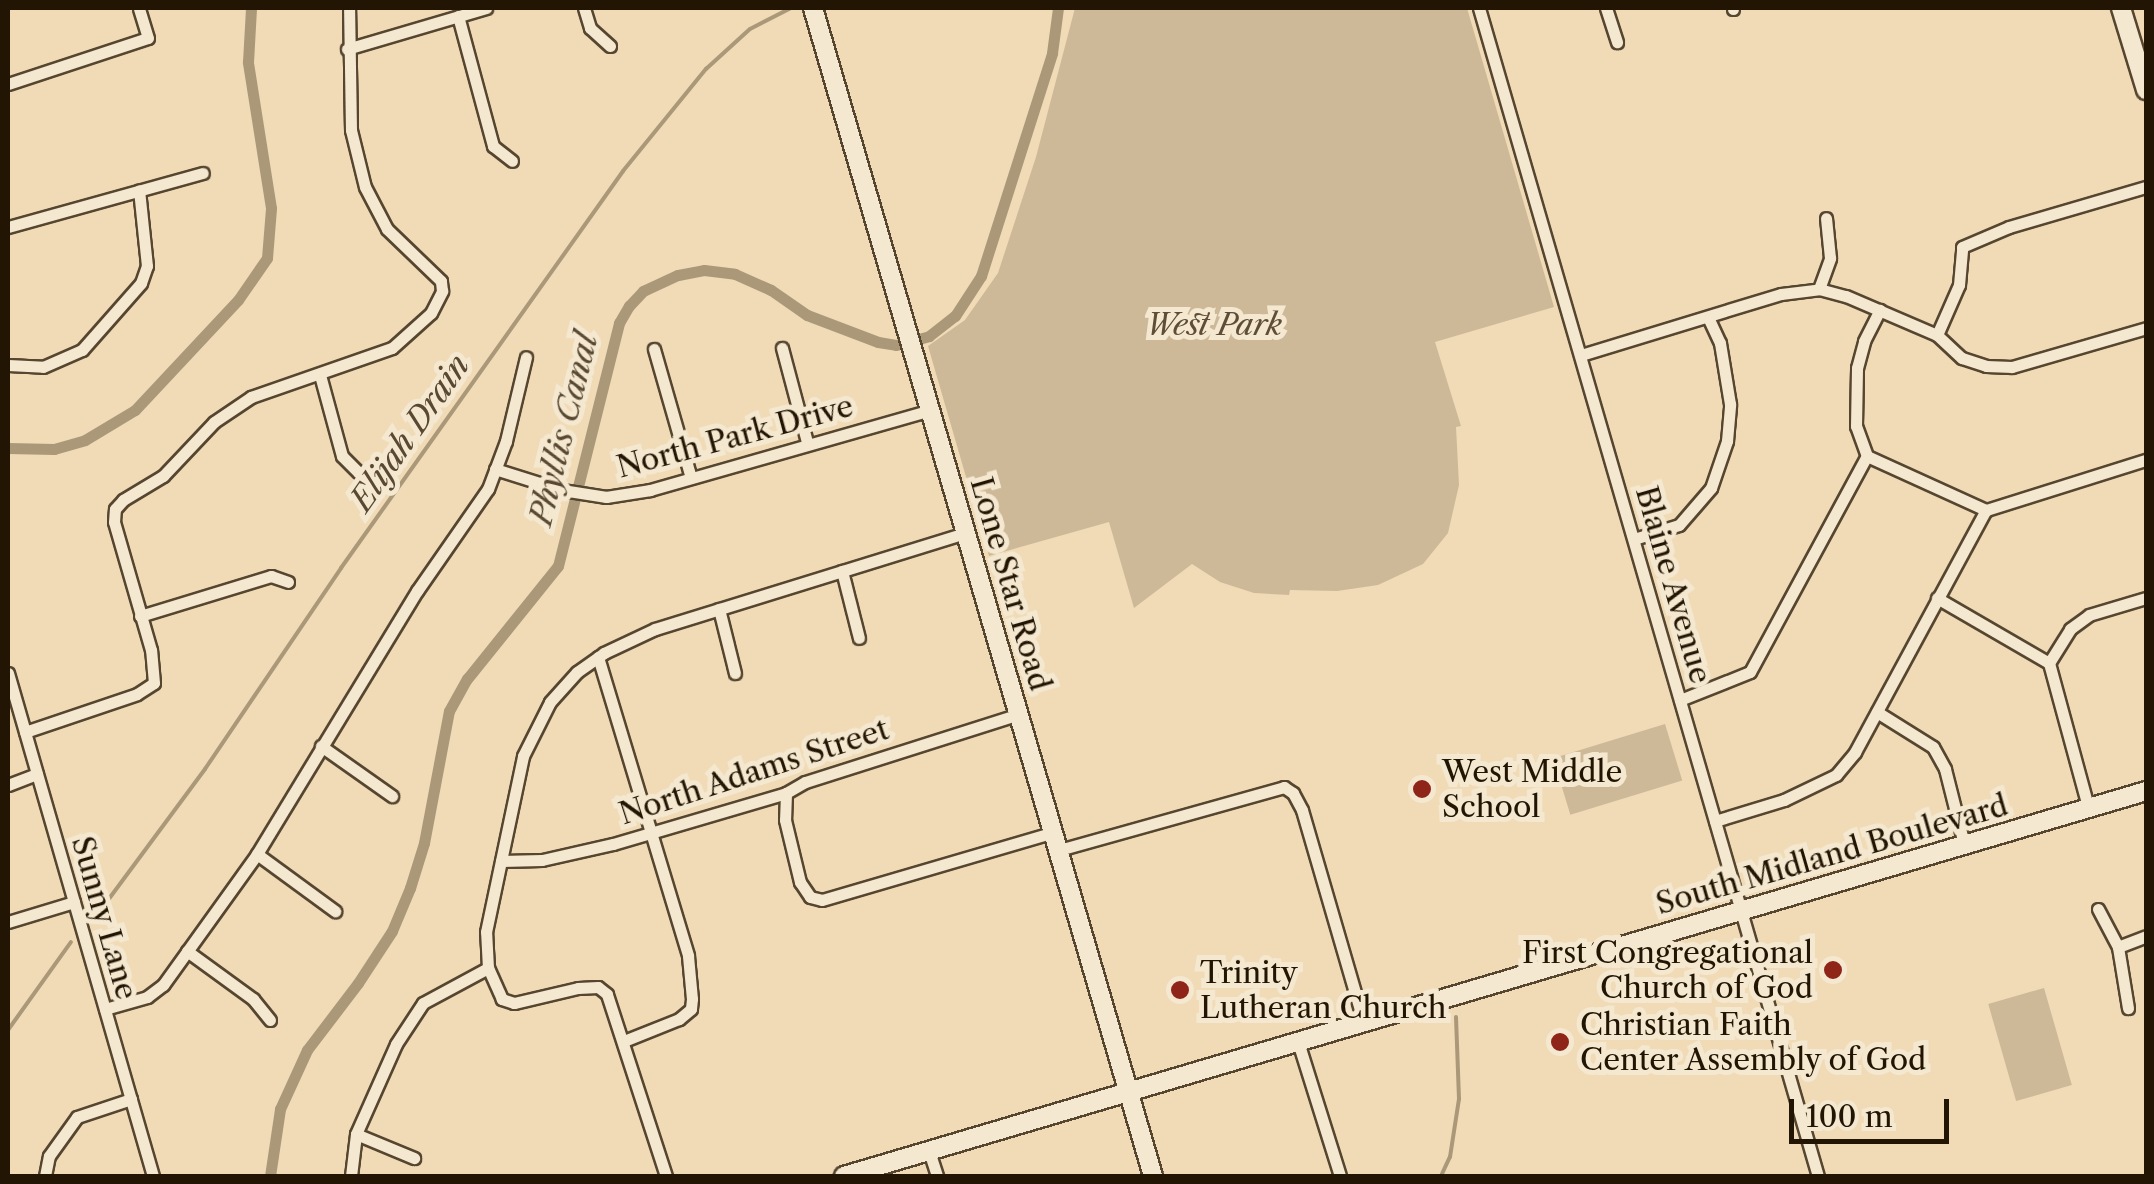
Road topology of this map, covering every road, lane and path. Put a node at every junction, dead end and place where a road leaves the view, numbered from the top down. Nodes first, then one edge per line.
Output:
1 (139, 8) edge
2 (349, 8) edge
3 (486, 8) edge
4 (584, 8) edge
5 (812, 8) edge
6 (1479, 8) edge
7 (1606, 8) edge
8 (2121, 8) edge
9 (458, 16) junction
10 (1617, 42) dead end
11 (610, 46) dead end
12 (347, 48) junction
13 (8, 84) edge
14 (2146, 90) edge
15 (512, 161) dead end
16 (202, 172) dead end
17 (2146, 188) edge
18 (138, 190) junction
19 (1826, 218) dead end
20 (8, 227) edge
21 (1819, 290) junction
22 (1880, 310) junction
23 (1710, 319) junction
24 (2146, 328) edge
25 (1938, 335) junction
26 (782, 348) dead end
27 (654, 349) dead end
28 (1580, 355) junction
29 (526, 357) dead end
30 (8, 364) edge
31 (320, 375) junction
32 (930, 410) junction
33 (807, 442) junction
34 (1867, 456) junction
35 (2146, 460) edge
36 (495, 469) junction
37 (358, 472) dead end
38 (691, 478) junction
39 (1986, 510) junction
40 (966, 533) junction
41 (1634, 538) junction
42 (842, 571) junction
43 (288, 582) dead end
44 (1937, 598) junction
45 (2146, 598) edge
46 (719, 609) junction
47 (140, 616) junction
48 (859, 638) dead end
49 (598, 657) junction
50 (2049, 664) junction
51 (8, 672) edge
52 (735, 673) dead end
53 (1680, 700) junction
54 (1877, 712) junction
55 (1020, 714) junction
56 (24, 732) junction
57 (321, 746) junction
58 (37, 774) junction
59 (8, 785) edge
60 (2146, 791) edge
61 (786, 793) junction
62 (392, 796) dead end
63 (2088, 807) junction
64 (1716, 821) junction
65 (652, 832) junction
66 (1057, 841) junction
67 (1964, 844) junction
68 (257, 854) junction
69 (501, 862) junction
70 (74, 902) junction
71 (1741, 909) junction
72 (2098, 909) dead end
73 (335, 912) dead end
74 (8, 922) edge
75 (2146, 936) edge
76 (2118, 947) junction
77 (187, 951) junction
78 (488, 968) junction
79 (2128, 1008) dead end
80 (104, 1009) junction
81 (270, 1020) dead end
82 (1364, 1024) junction
83 (624, 1041) junction
84 (1298, 1046) junction
85 (1130, 1091) junction
86 (130, 1098) junction
87 (356, 1134) junction
88 (929, 1151) junction
89 (414, 1158) dead end
90 (45, 1176) edge
91 (153, 1176) edge
92 (351, 1176) edge
93 (666, 1176) edge
94 (844, 1176) edge
95 (936, 1176) edge
96 (1153, 1176) edge
97 (1340, 1176) edge
98 (1818, 1176) edge

1 - 13 street
2 - 12 street
3 - 9 street
4 - 11 street
5 - 32 main road, Lone Star Road
6 - 28 street, Blaine Avenue
7 - 10 street
8 - 14 main road
9 - 12 street
9 - 15 street
12 - 31 street
16 - 18 street
17 - 25 street
18 - 20 street
18 - 30 street
19 - 21 street
21 - 22 street
21 - 23 street
22 - 25 street
22 - 34 street
23 - 28 street
23 - 41 street
24 - 25 street
26 - 33 street
27 - 38 street
28 - 41 street, Blaine Avenue
29 - 36 street
31 - 37 street
31 - 47 street
32 - 33 street, North Park Drive
32 - 40 main road, Lone Star Road
33 - 38 street, North Park Drive
34 - 39 street
34 - 53 street
35 - 39 street
36 - 38 street, North Park Drive
36 - 57 street
39 - 44 street
40 - 42 street
40 - 55 main road, Lone Star Road
41 - 53 street, Blaine Avenue
42 - 46 street
42 - 48 street
43 - 47 street
44 - 50 street
44 - 54 street
45 - 50 street
46 - 49 street
46 - 52 street
47 - 56 street
49 - 65 street
49 - 69 street
50 - 63 street
51 - 56 street, Sunny Lane
53 - 64 street, Blaine Avenue
54 - 64 street
54 - 67 street
55 - 61 street, North Adams Street
55 - 66 main road, Lone Star Road
56 - 58 street, Sunny Lane
57 - 62 street
57 - 68 street
58 - 59 street
58 - 70 street, Sunny Lane
60 - 63 main road, South Midland Boulevard
61 - 65 street, North Adams Street
61 - 66 street
63 - 67 main road, South Midland Boulevard
64 - 71 street, Blaine Avenue
65 - 69 street, North Adams Street
65 - 83 street
66 - 82 street
66 - 85 main road, Lone Star Road
67 - 71 main road, South Midland Boulevard
68 - 73 street
68 - 77 street
69 - 78 street
70 - 74 street
70 - 80 street, Sunny Lane
71 - 82 main road, South Midland Boulevard
71 - 98 street, Blaine Avenue
72 - 76 street
75 - 76 street
76 - 79 street
77 - 80 street
77 - 81 street
78 - 83 street
78 - 87 street
80 - 86 street, Sunny Lane
82 - 84 main road, South Midland Boulevard
83 - 93 street
84 - 85 main road, South Midland Boulevard
84 - 97 street
85 - 88 main road, South Midland Boulevard
85 - 96 main road, Lone Star Road
86 - 90 street
86 - 91 street, Sunny Lane
87 - 89 street
87 - 92 street
88 - 94 main road, South Midland Boulevard
88 - 95 street

